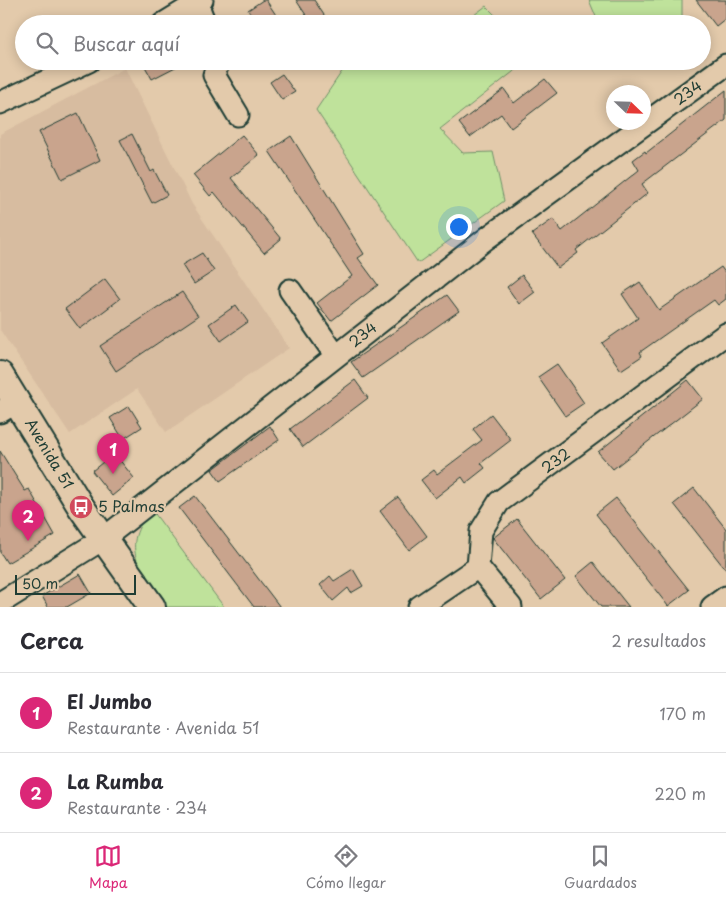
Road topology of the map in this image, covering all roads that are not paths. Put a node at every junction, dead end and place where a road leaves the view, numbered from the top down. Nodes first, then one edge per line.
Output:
1 (191, 3) edge
2 (175, 15) edge
3 (199, 15) edge
4 (726, 65) edge
5 (70, 70) edge
6 (216, 70) edge
7 (0, 103) edge
8 (238, 115) dead end
9 (290, 290) dead end
10 (726, 334) edge
11 (336, 356) junction
12 (0, 374) edge
13 (9, 407) edge
14 (103, 539) junction
15 (478, 567) junction
16 (726, 597) edge
17 (0, 603) edge
18 (152, 607) edge
19 (419, 607) edge
20 (511, 607) edge
21 (712, 607) edge

1 - 2 street
1 - 3 street
4 - 11 street, 234
5 - 7 street
6 - 8 street
9 - 11 street
10 - 15 street, 232
11 - 14 street, 234
12 - 13 main road, Avenida 51
13 - 14 main road, Avenida 51
14 - 17 street, 234
14 - 18 main road, Avenida 51
15 - 19 street
15 - 20 street
16 - 21 street

